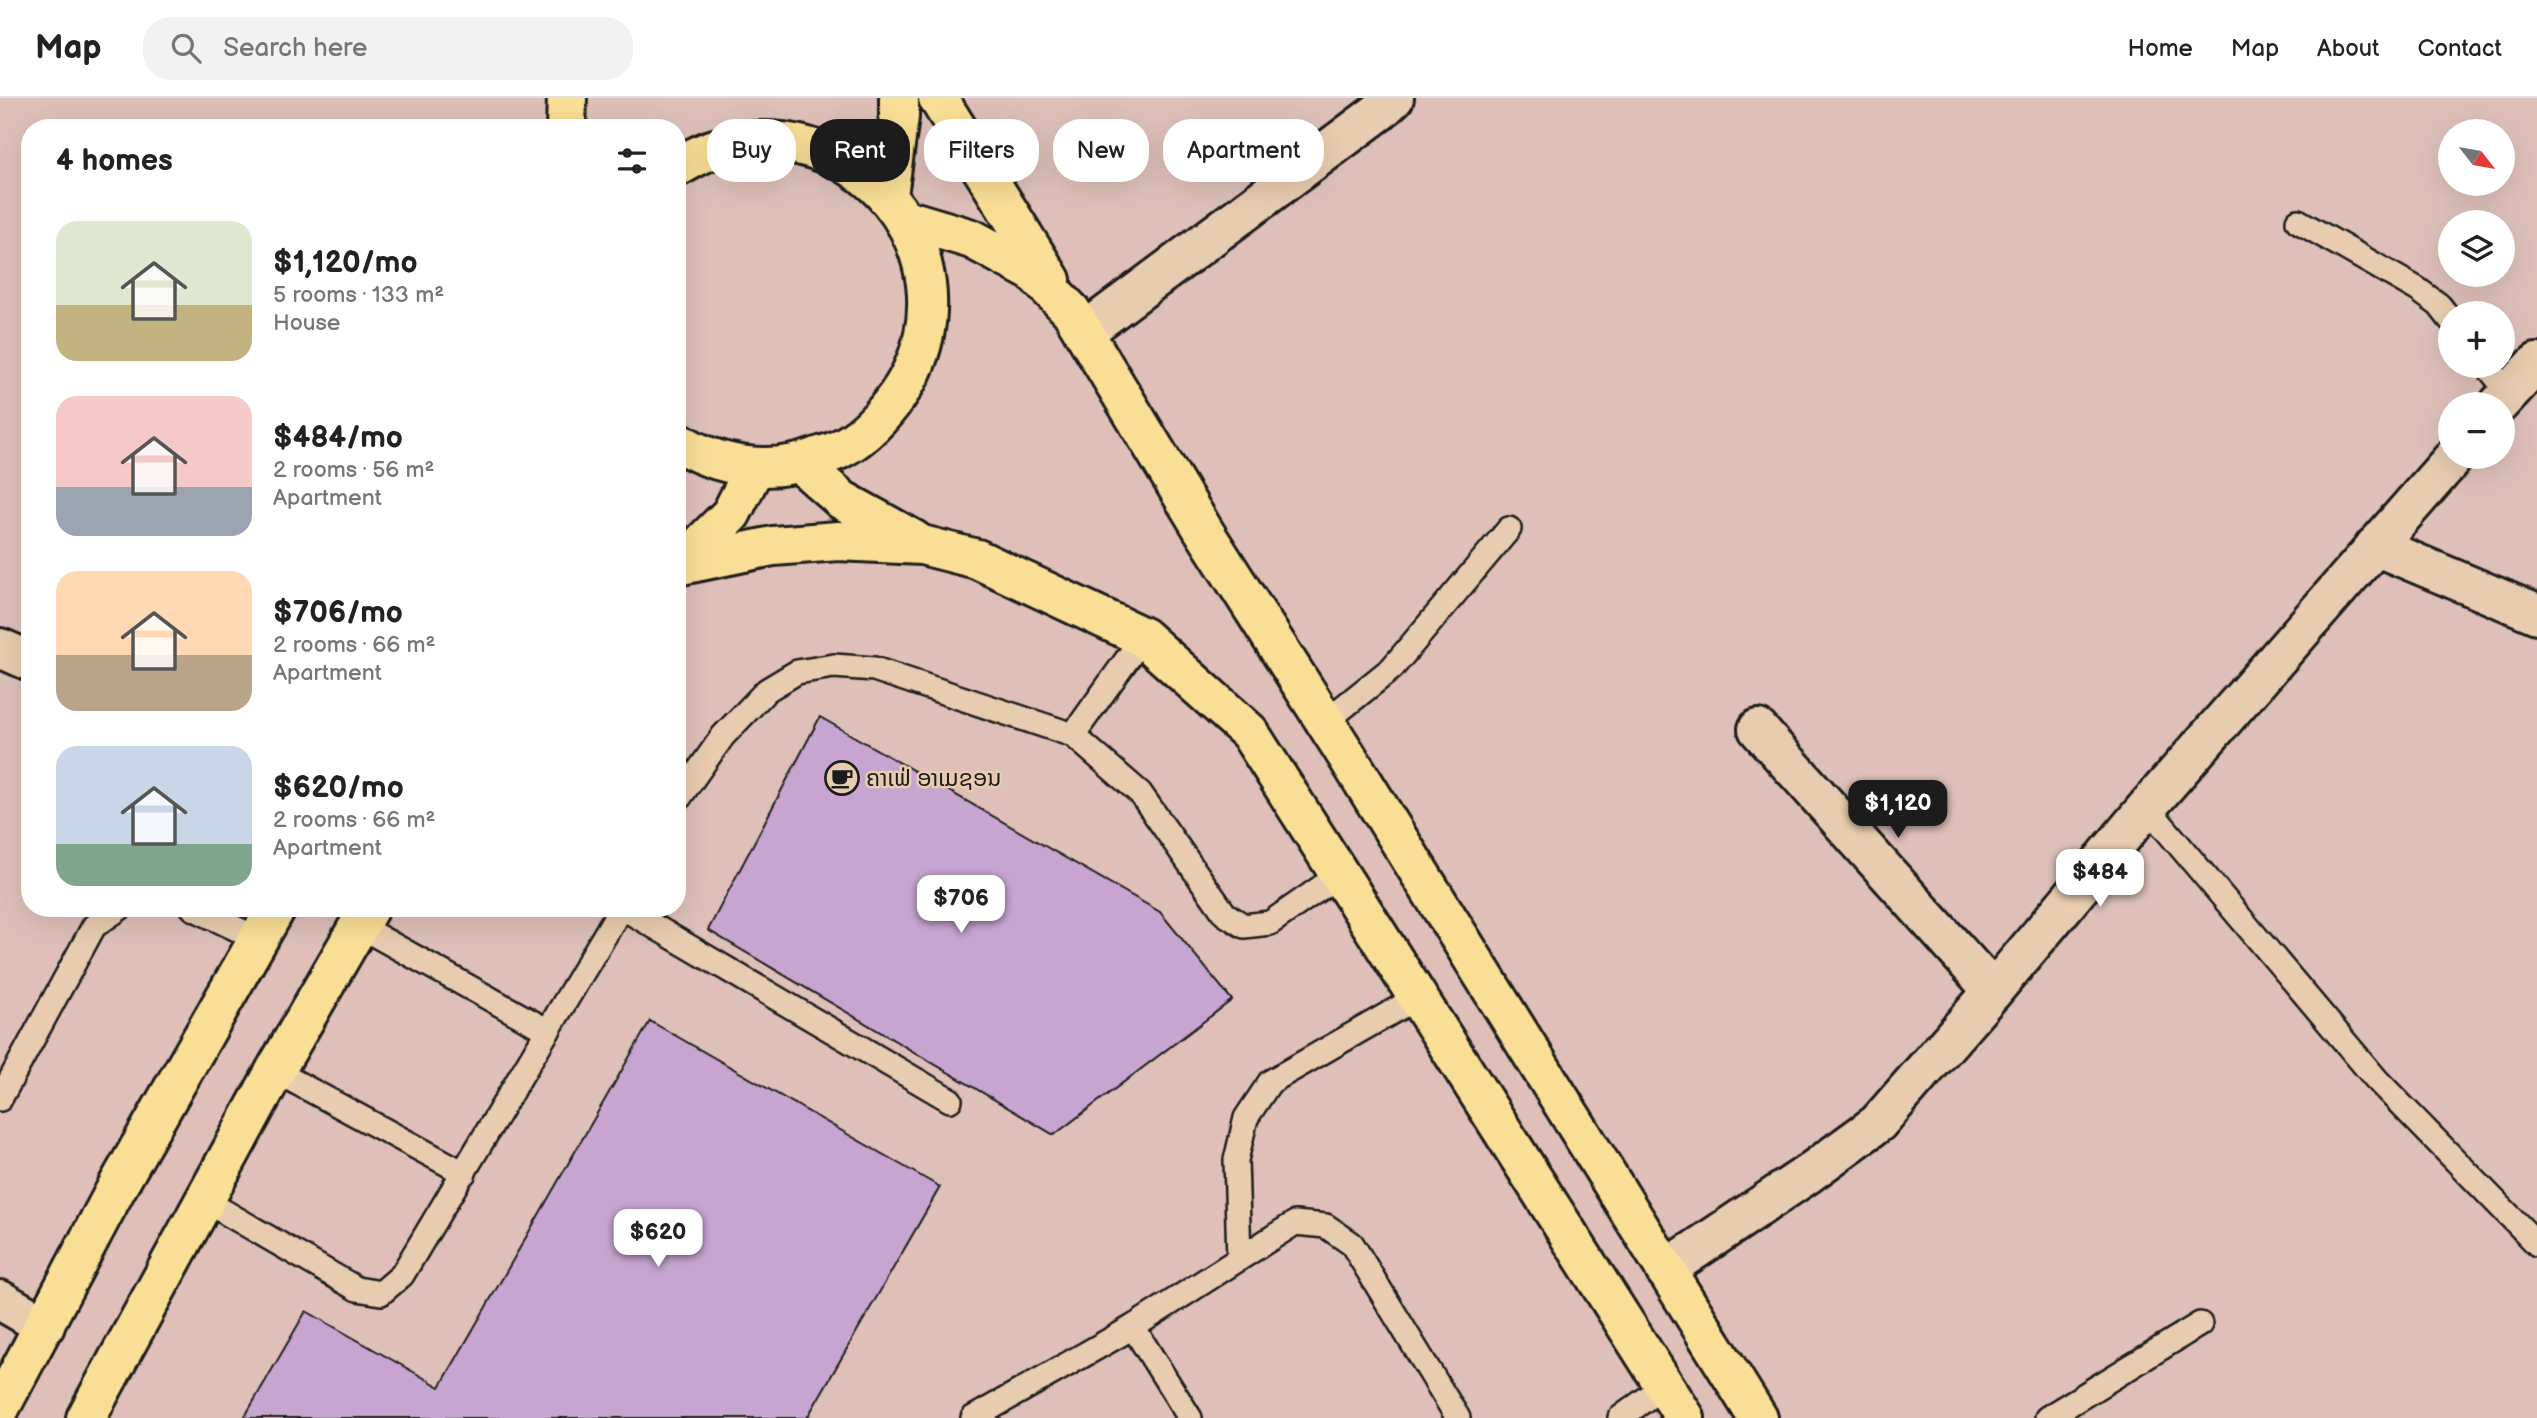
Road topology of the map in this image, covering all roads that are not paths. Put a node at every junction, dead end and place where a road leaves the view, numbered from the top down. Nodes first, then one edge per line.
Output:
1 (899, 98) edge
2 (938, 98) edge
3 (1394, 98) edge
4 (686, 163) edge
5 (896, 207) junction
6 (2298, 221) dead end
7 (2438, 304) edge
8 (1078, 322) junction
9 (2537, 363) edge
10 (2498, 388) edge
11 (686, 447) edge
12 (800, 463) junction
13 (755, 467) junction
14 (2443, 469) edge
15 (1509, 529) dead end
16 (922, 545) junction
17 (2375, 546) junction
18 (686, 558) edge
19 (686, 564) edge
20 (2537, 614) edge
21 (1143, 637) junction
22 (0, 648) edge
23 (21, 657) edge
24 (1325, 722) junction
25 (1758, 729) dead end
26 (1073, 735) junction
27 (686, 788) edge
28 (2147, 807) junction
29 (1339, 875) junction
30 (107, 917) edge
31 (235, 917) edge
32 (364, 917) edge
33 (617, 917) edge
34 (637, 917) edge
35 (267, 924) edge
36 (1993, 991) junction
37 (1418, 997) junction
38 (548, 1031) junction
39 (275, 1071) junction
40 (0, 1099) edge
41 (950, 1100) dead end
42 (464, 1173) junction
43 (204, 1200) junction
44 (2537, 1244) edge
45 (1239, 1258) junction
46 (1665, 1270) junction
47 (0, 1300) edge
48 (2200, 1324) dead end
49 (44, 1326) junction
50 (1133, 1327) junction
51 (1665, 1385) junction
52 (0, 1408) edge
53 (86, 1418) edge
54 (973, 1418) edge
55 (1190, 1418) edge
56 (1458, 1418) edge
57 (1620, 1418) edge
58 (1685, 1418) edge
59 (1758, 1418) edge
60 (2047, 1418) edge

1 - 5 highway
2 - 8 highway
3 - 8 street
4 - 5 highway
5 - 8 highway
5 - 12 highway
6 - 7 lane
8 - 24 highway
9 - 10 street
11 - 13 highway
12 - 13 highway
12 - 16 highway
13 - 18 highway
14 - 17 street
15 - 24 lane
16 - 19 highway
16 - 21 highway
17 - 20 street
17 - 28 street
21 - 26 lane
21 - 29 highway
22 - 23 street
24 - 46 highway
25 - 36 street
26 - 27 lane
26 - 29 lane
28 - 36 street
28 - 44 lane
29 - 37 highway
30 - 40 lane
31 - 35 lane
32 - 38 lane
32 - 39 highway
33 - 38 lane
34 - 41 lane
35 - 49 highway
36 - 46 street
37 - 45 lane
37 - 51 highway
38 - 42 lane
39 - 42 lane
39 - 43 highway
42 - 43 lane
43 - 53 highway
45 - 50 lane
45 - 56 lane
46 - 59 highway
47 - 49 street
48 - 60 lane
49 - 52 highway
50 - 54 lane
50 - 55 lane
51 - 57 lane
51 - 58 highway

